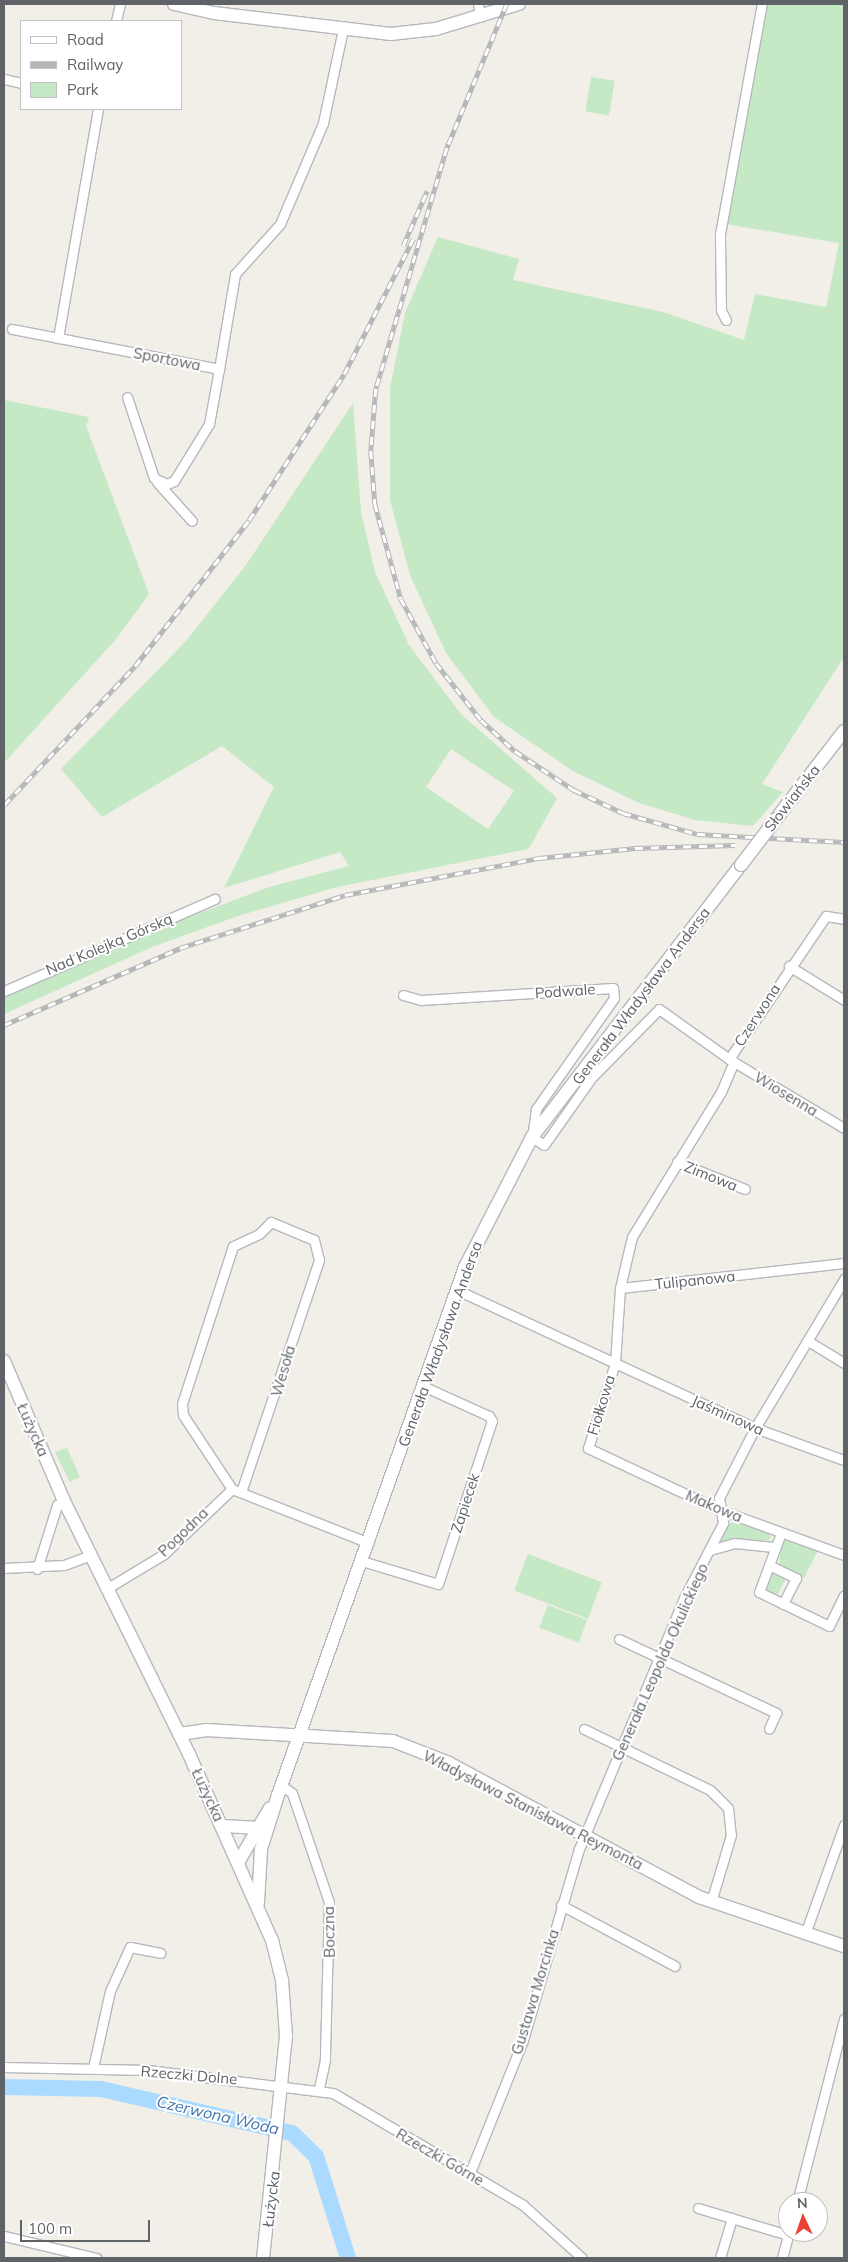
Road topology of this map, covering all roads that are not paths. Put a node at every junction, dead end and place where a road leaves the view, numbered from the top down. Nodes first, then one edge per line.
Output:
1 (120, 4) edge
2 (174, 4) edge
3 (478, 4) edge
4 (519, 4) edge
5 (762, 4) edge
6 (480, 17) junction
7 (116, 20) edge
8 (343, 28) junction
9 (4, 79) edge
10 (20, 83) edge
11 (98, 110) edge
12 (726, 320) dead end
13 (12, 329) dead end
14 (58, 338) junction
15 (219, 369) junction
16 (127, 397) dead end
17 (156, 481) junction
18 (192, 521) dead end
19 (844, 731) edge
20 (741, 865) joint
21 (215, 898) dead end
22 (844, 919) edge
23 (789, 966) junction
24 (4, 991) edge
25 (403, 995) dead end
26 (844, 1000) edge
27 (731, 1060) junction
28 (844, 1128) edge
29 (532, 1138) junction
30 (677, 1162) junction
31 (745, 1189) dead end
32 (844, 1263) edge
33 (844, 1279) edge
34 (620, 1288) junction
35 (457, 1290) junction
36 (808, 1341) junction
37 (615, 1363) junction
38 (844, 1363) edge
39 (4, 1365) edge
40 (422, 1386) junction
41 (755, 1428) junction
42 (588, 1448) joint
43 (844, 1460) edge
44 (237, 1490) junction
45 (64, 1501) junction
46 (720, 1510) junction
47 (781, 1533) junction
48 (369, 1543) junction
49 (774, 1547) junction
50 (710, 1550) junction
51 (91, 1555) junction
52 (844, 1555) edge
53 (362, 1561) junction
54 (771, 1566) junction
55 (4, 1568) edge
56 (37, 1569) junction
57 (106, 1589) junction
58 (844, 1595) edge
59 (784, 1604) junction
60 (620, 1639) dead end
61 (660, 1657) junction
62 (584, 1729) dead end
63 (769, 1729) dead end
64 (179, 1734) junction
65 (302, 1734) junction
66 (622, 1746) junction
67 (280, 1791) junction
68 (844, 1825) edge
69 (222, 1826) junction
70 (256, 1828) junction
71 (585, 1836) junction
72 (262, 1845) junction
73 (239, 1861) junction
74 (711, 1902) junction
75 (258, 1903) junction
76 (561, 1905) junction
77 (805, 1934) junction
78 (844, 1946) edge
79 (160, 1953) dead end
80 (675, 1966) dead end
81 (844, 2019) edge
82 (4, 2067) edge
83 (93, 2068) junction
84 (284, 2085) junction
85 (319, 2089) junction
86 (469, 2175) junction
87 (800, 2192) edge
88 (698, 2208) dead end
89 (732, 2218) junction
90 (778, 2231) edge
91 (4, 2236) edge
92 (786, 2242) edge
93 (264, 2254) edge
94 (96, 2258) edge
95 (582, 2258) edge
96 (720, 2258) edge
97 (782, 2258) edge

1 - 7 street
2 - 8 street
3 - 6 street
4 - 6 street
5 - 12 street
6 - 8 street
8 - 15 street
9 - 10 street
11 - 14 street
13 - 14 street, Sportowa
14 - 15 street, Sportowa
15 - 17 street, Sportowa
16 - 17 street
17 - 18 street
19 - 20 street, Słowiańska, bridge
20 - 29 street, Generała Władysława Andersa
21 - 24 street, Nad Kolejką Górską
22 - 23 street, Czerwona
23 - 26 street
23 - 27 street, Czerwona
25 - 29 street, Podwale
27 - 28 street, Wiosenna
27 - 29 street, Czerwona
27 - 30 street
29 - 35 street, Generała Władysława Andersa
30 - 31 street, Zimowa
30 - 34 street
32 - 34 street, Tulipanowa
33 - 36 street, Generała Leopolda Okulickiego
34 - 37 street
35 - 37 street, Jaśminowa
35 - 40 street, Generała Władysława Andersa
36 - 38 street
36 - 41 street, Generała Leopolda Okulickiego
37 - 41 street, Jaśminowa
37 - 42 street, Fiołkowa
39 - 45 street, Łużycka
40 - 48 street, Generała Władysława Andersa
40 - 53 street, Zapiecek
41 - 43 street, Jaśminowa
41 - 46 street, Generała Leopolda Okulickiego
42 - 46 street, Makowa
44 - 44 street, Wesoła
44 - 48 street
44 - 57 street, Pogodna
45 - 51 street, Łużycka
45 - 56 street
46 - 47 street, Makowa
46 - 50 street, Generała Leopolda Okulickiego
47 - 49 street
47 - 52 street, Makowa
48 - 53 street, Generała Władysława Andersa
49 - 50 street
49 - 54 street
50 - 61 street, Generała Leopolda Okulickiego
51 - 56 street
51 - 57 street, Łużycka
53 - 65 street, Generała Władysława Andersa
54 - 59 street
54 - 59 street
55 - 56 street
57 - 64 street, Łużycka
58 - 59 street
60 - 61 street
61 - 63 street
61 - 66 street, Generała Leopolda Okulickiego
62 - 66 street
64 - 65 street, Władysława Stanisława Reymonta
64 - 69 street, Łużycka
65 - 67 street, Generała Władysława Andersa
65 - 71 street, Władysława Stanisława Reymonta
66 - 71 street, Generała Leopolda Okulickiego
66 - 74 street
67 - 70 street, Generała Władysława Andersa
67 - 72 street, Generała Władysława Andersa
67 - 85 street, Boczna
68 - 77 street
69 - 70 street
69 - 73 street, Łużycka
70 - 73 street, Generała Władysława Andersa
71 - 74 street, Władysława Stanisława Reymonta
71 - 76 street, Gustawa Morcinka
72 - 73 street
72 - 75 street, Generała Władysława Andersa
73 - 75 street, Łużycka
74 - 77 street, Władysława Stanisława Reymonta
75 - 84 street, Łużycka
76 - 80 street
76 - 86 street, Gustawa Morcinka
77 - 78 street, Władysława Stanisława Reymonta
79 - 83 street
81 - 87 street
82 - 83 street, Rzeczki Dolne
83 - 84 street, Rzeczki Dolne
84 - 85 street, Rzeczki Górne
84 - 93 street, Łużycka
85 - 86 street, Rzeczki Górne
86 - 95 street, Rzeczki Górne
88 - 89 street
89 - 90 street
89 - 96 street
91 - 94 street
92 - 97 street

